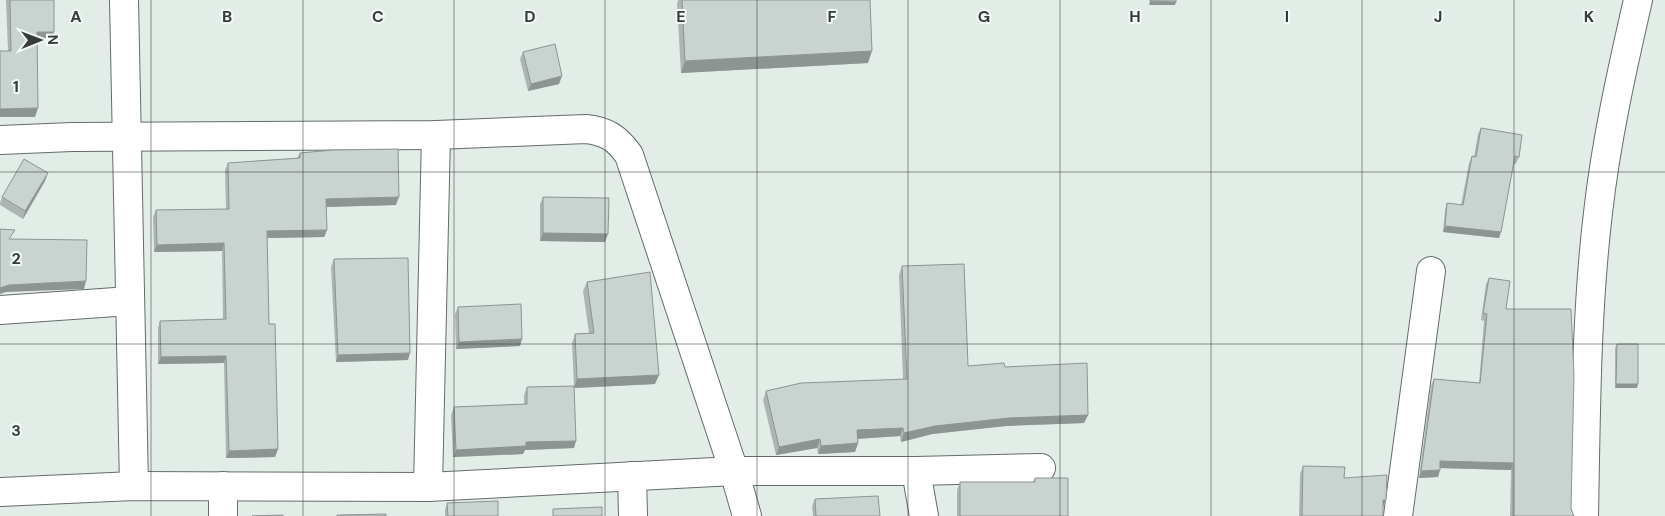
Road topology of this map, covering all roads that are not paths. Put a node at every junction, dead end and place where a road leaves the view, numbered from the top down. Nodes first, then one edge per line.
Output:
1 (124, 0) edge
2 (1638, 0) edge
3 (436, 135) junction
4 (127, 136) junction
5 (0, 140) edge
6 (1431, 271) dead end
7 (130, 301) junction
8 (0, 310) edge
9 (1041, 468) dead end
10 (734, 471) junction
11 (916, 472) junction
12 (632, 476) junction
13 (134, 486) junction
14 (223, 486) junction
15 (428, 487) junction
16 (0, 492) edge
17 (223, 516) edge
18 (633, 516) edge
19 (746, 516) edge
20 (924, 516) edge
21 (1398, 516) edge
22 (1584, 516) edge

1 - 4 street
2 - 22 street
3 - 4 street
3 - 10 street
3 - 15 street
4 - 5 street
4 - 7 street
6 - 21 street
7 - 8 street
7 - 13 street
9 - 11 street
10 - 11 street
10 - 12 street
10 - 19 street
11 - 20 street
12 - 15 street
12 - 18 street
13 - 14 street
13 - 16 street
14 - 15 street
14 - 17 street

